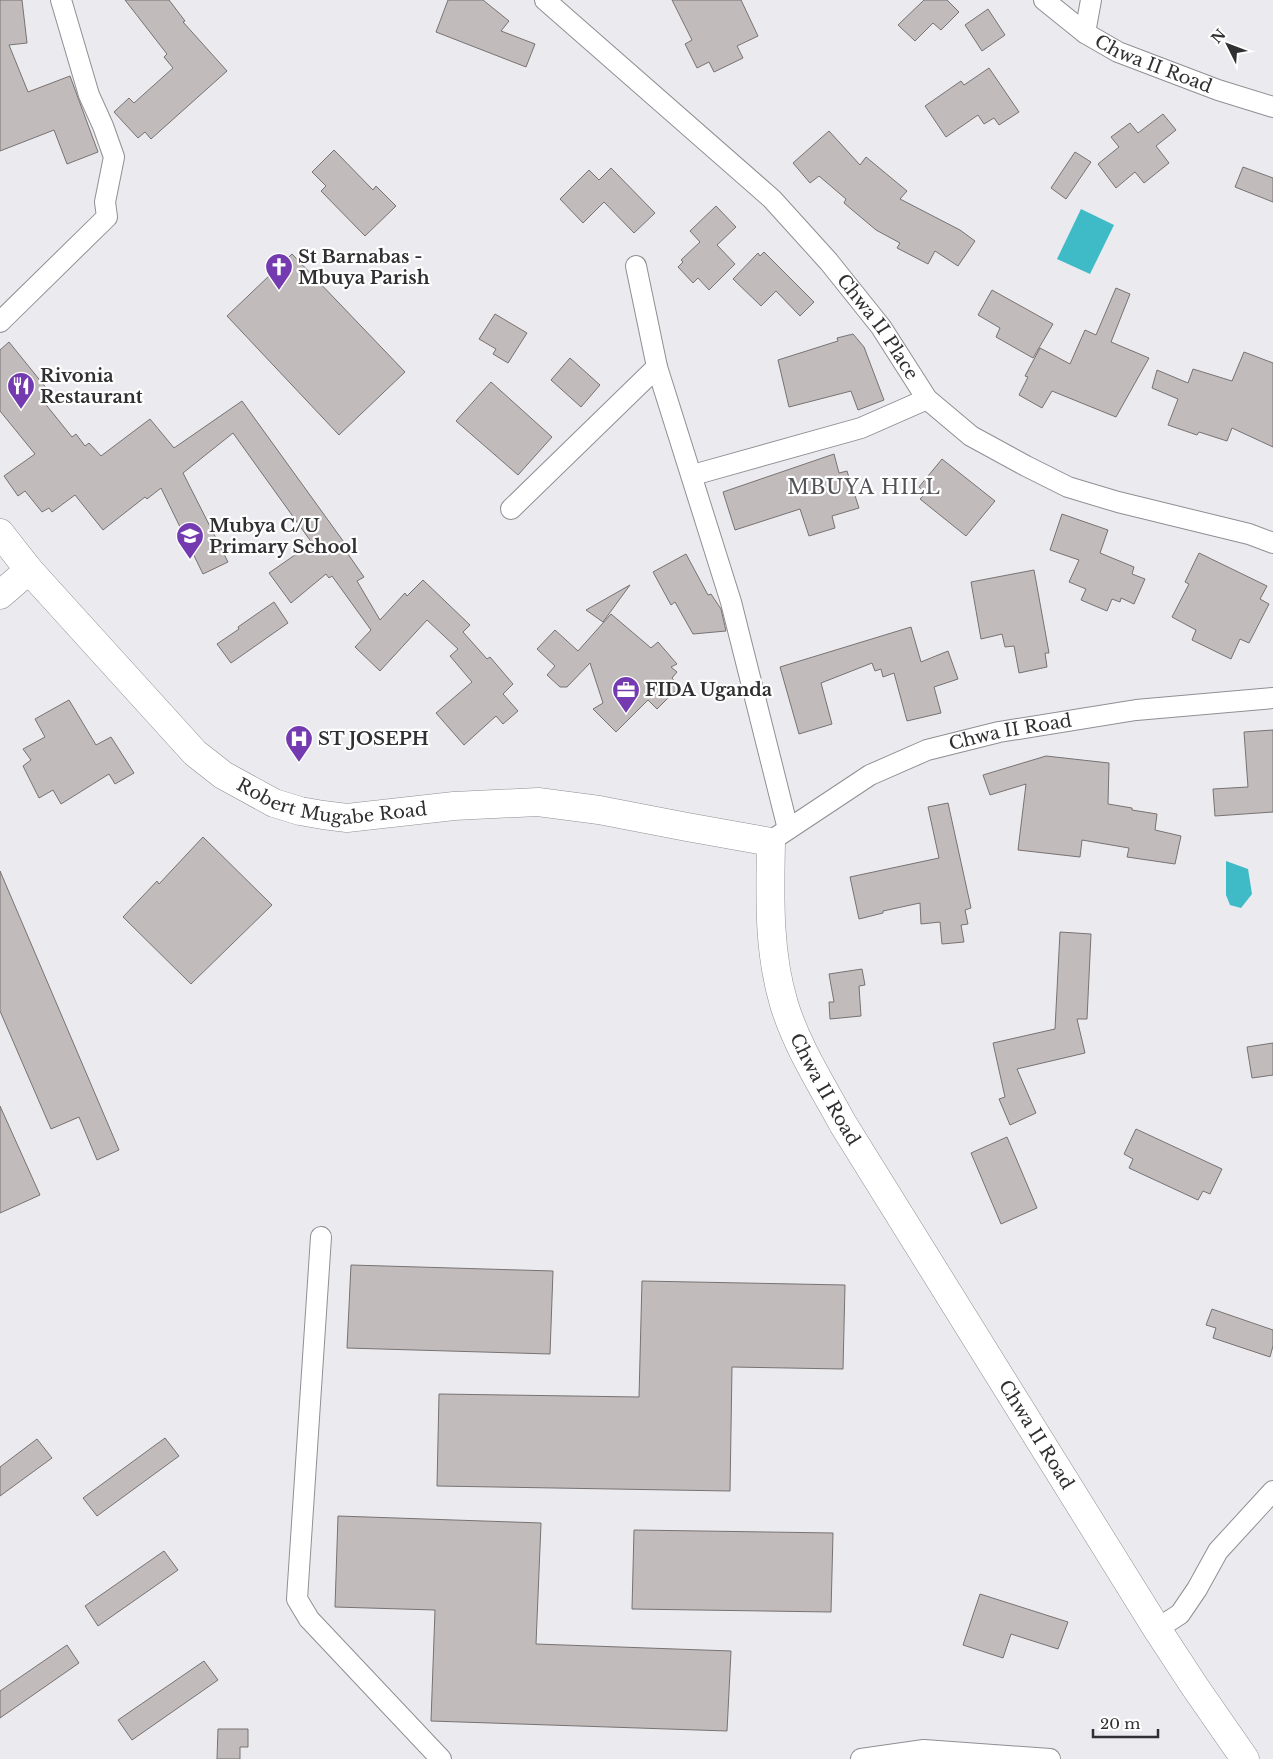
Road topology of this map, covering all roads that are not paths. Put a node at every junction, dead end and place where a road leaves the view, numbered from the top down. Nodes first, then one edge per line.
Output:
1 (61, 0) edge
2 (546, 0) edge
3 (1044, 0) edge
4 (1091, 0) edge
5 (1085, 33) junction
6 (1273, 107) edge
7 (636, 266) dead end
8 (0, 322) edge
9 (658, 367) junction
10 (928, 398) junction
11 (692, 475) junction
12 (511, 509) dead end
13 (0, 533) edge
14 (1273, 543) edge
15 (28, 570) junction
16 (0, 595) edge
17 (1273, 698) edge
18 (779, 835) junction
19 (322, 1237) dead end
20 (1273, 1491) edge
21 (1157, 1629) junction
22 (441, 1759) edge
23 (861, 1759) edge
24 (1050, 1759) edge
25 (1245, 1759) edge

1 - 8 street
2 - 10 street, Chwa II Place
3 - 5 street, Chwa II Road
4 - 5 street
5 - 6 street, Chwa II Road
7 - 9 street
9 - 11 street
9 - 12 street
10 - 11 street
10 - 14 street, Chwa II Place
11 - 18 street
13 - 15 street, Robert Mugabe Road
15 - 16 street
15 - 18 street, Robert Mugabe Road
17 - 18 street, Chwa II Road
18 - 21 street, Chwa II Road
19 - 22 street
20 - 21 street
21 - 25 street, Chwa II Road
23 - 24 street

